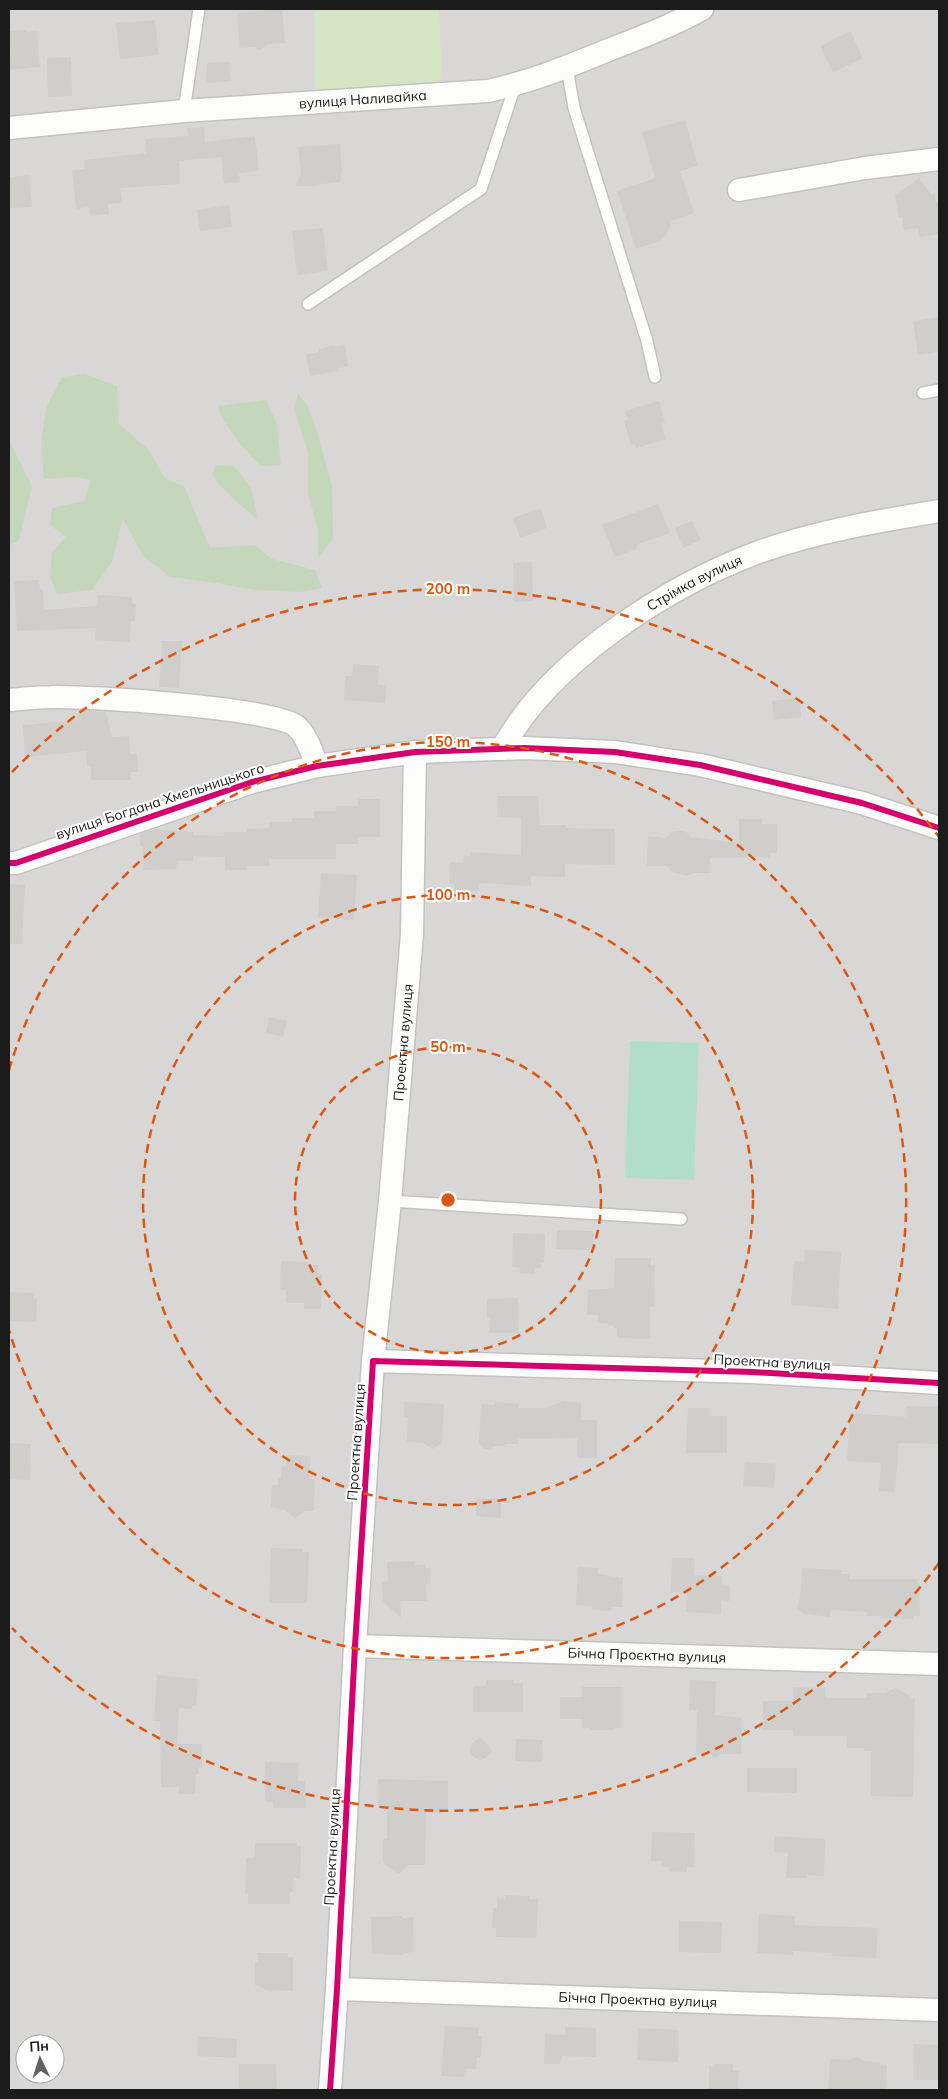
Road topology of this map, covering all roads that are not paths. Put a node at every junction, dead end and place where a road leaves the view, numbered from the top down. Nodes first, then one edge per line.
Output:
1 (199, 9) edge
2 (702, 9) edge
3 (567, 68) junction
4 (515, 86) junction
5 (184, 112) junction
6 (9, 128) edge
7 (939, 159) edge
8 (739, 190) dead end
9 (308, 304) dead end
10 (655, 377) dead end
11 (939, 390) edge
12 (923, 393) dead end
13 (939, 511) edge
14 (9, 700) edge
15 (502, 749) junction
16 (415, 752) junction
17 (317, 766) junction
18 (939, 828) edge
19 (9, 863) edge
20 (390, 1201) junction
21 (680, 1219) dead end
22 (374, 1361) junction
23 (939, 1383) edge
24 (356, 1646) junction
25 (939, 1664) edge
26 (337, 1989) junction
27 (939, 2010) edge
28 (330, 2090) edge

1 - 5 lane
2 - 3 street, вулиця Наливайка
3 - 4 street, вулиця Наливайка
3 - 10 lane
4 - 5 street, вулиця Наливайка
4 - 9 lane
5 - 6 street, вулиця Наливайка
7 - 8 street
11 - 12 lane
13 - 15 street, Стрімка вулиця
14 - 17 street
15 - 16 street, вулиця Богдана Хмельницького
15 - 18 street, вулиця Богдана Хмельницького
16 - 17 street, вулиця Богдана Хмельницького
16 - 20 street, Проектна вулиця
17 - 19 street, вулиця Богдана Хмельницького
20 - 21 lane
20 - 22 street, Проектна вулиця
22 - 23 street, Проектна вулиця
22 - 24 street, Проектна вулиця
24 - 25 street, Бічна Проєктна вулиця
24 - 26 street, Проектна вулиця
26 - 27 street, Бічна Проектна вулиця
26 - 28 street, Проектна вулиця

